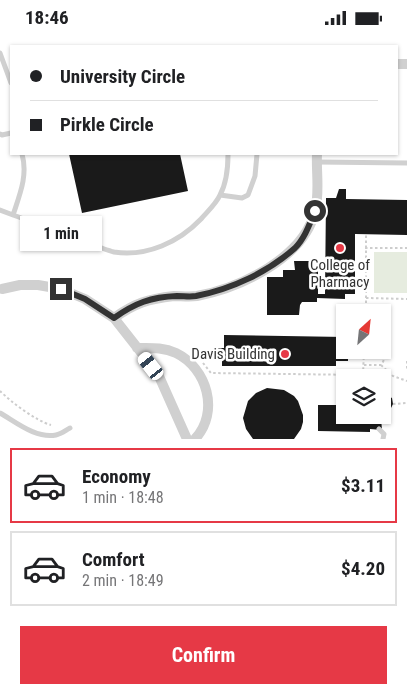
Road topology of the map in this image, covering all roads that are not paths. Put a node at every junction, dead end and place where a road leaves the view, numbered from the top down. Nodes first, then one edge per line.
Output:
1 (0, 53) edge
2 (10, 80) edge
3 (22, 155) edge
4 (228, 155) edge
5 (258, 155) edge
6 (354, 155) dead end
7 (379, 155) dead end
8 (405, 156) dead end
9 (317, 158) edge
10 (354, 163) junction
11 (380, 163) junction
12 (406, 163) edge
13 (220, 195) junction
14 (0, 210) edge
15 (13, 215) junction
16 (1, 289) edge
17 (114, 318) junction
18 (137, 348) junction
19 (0, 413) edge
20 (70, 428) dead end
21 (378, 429) dead end
22 (187, 439) edge
23 (195, 439) edge
24 (383, 439) edge

1 - 2 lane
3 - 15 lane
4 - 13 lane
5 - 13 lane
6 - 10 lane
7 - 11 lane
8 - 12 lane
9 - 10 lane
9 - 17 street
10 - 11 lane
11 - 12 lane
13 - 15 lane
14 - 15 lane
16 - 17 street
17 - 18 street
18 - 22 street
18 - 23 street
19 - 20 lane
21 - 24 lane

